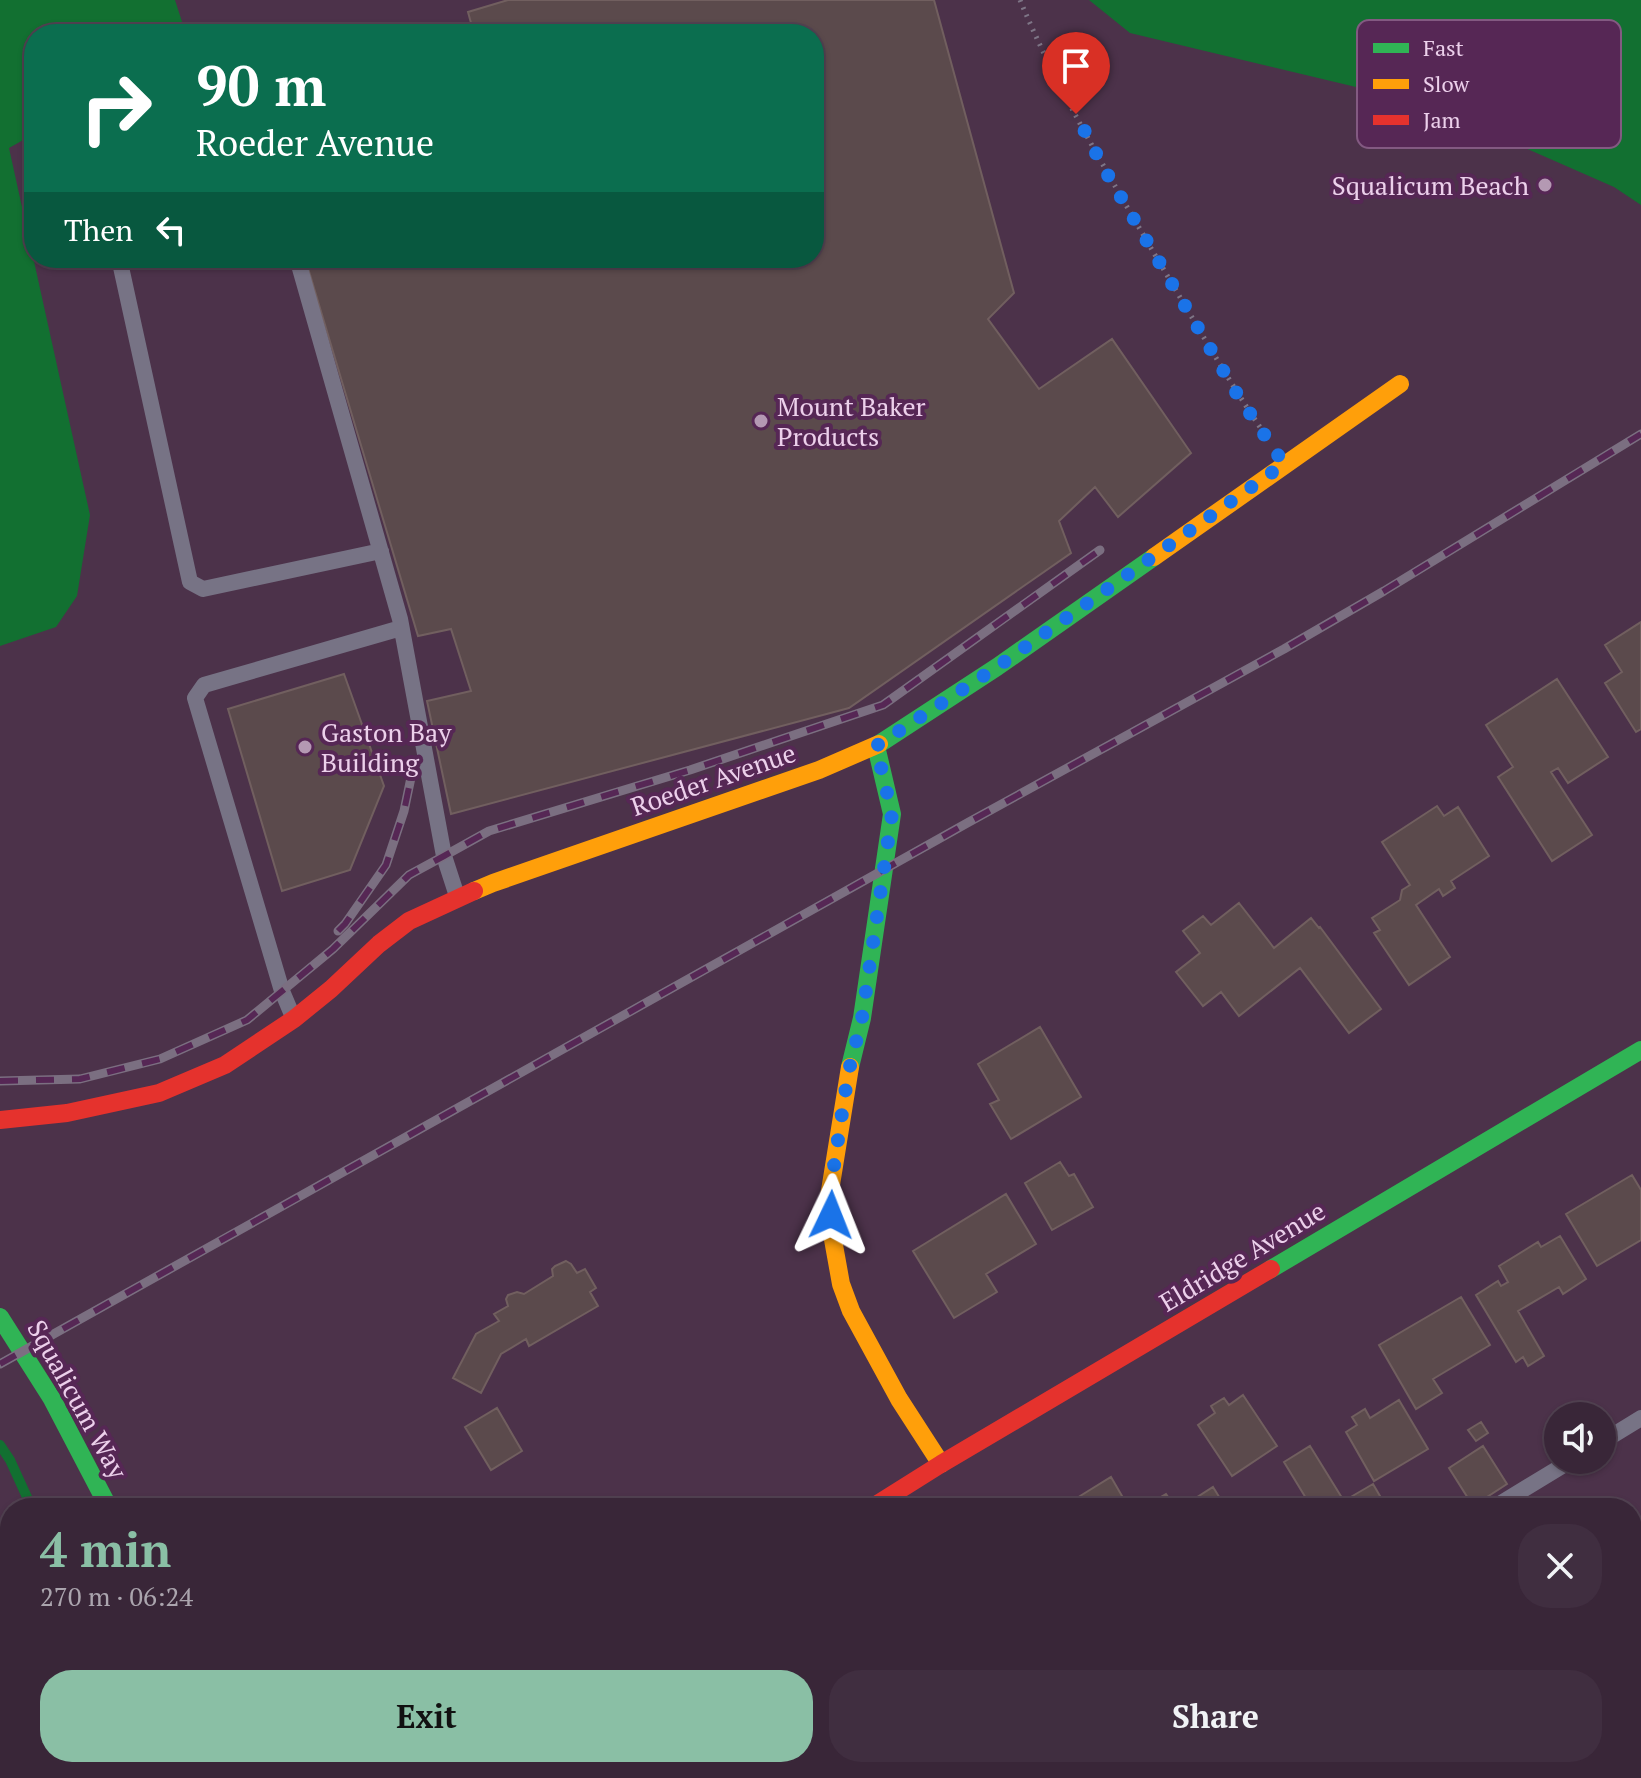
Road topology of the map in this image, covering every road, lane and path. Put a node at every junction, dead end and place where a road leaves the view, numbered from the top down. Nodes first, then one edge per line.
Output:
1 (1020, 0) edge
2 (121, 268) edge
3 (300, 268) edge
4 (1400, 384) dead end
5 (1284, 464) junction
6 (381, 551) junction
7 (401, 628) junction
8 (876, 746) junction
9 (457, 897) junction
10 (294, 1019) junction
11 (1641, 1050) edge
12 (0, 1120) edge
13 (0, 1317) edge
14 (1641, 1418) edge
15 (1616, 1433) edge
16 (941, 1464) junction
17 (1549, 1474) edge
18 (104, 1498) edge
19 (887, 1498) edge
20 (1509, 1498) edge

1 - 5 path
2 - 6 lane
3 - 6 lane
4 - 5 street, Roeder Avenue
5 - 8 street, Roeder Avenue
6 - 7 lane
7 - 9 lane
7 - 10 lane
8 - 9 street, Roeder Avenue
8 - 16 street
9 - 10 street, Roeder Avenue
10 - 12 street, Roeder Avenue
11 - 16 street, Eldridge Avenue
13 - 18 street, Squalicum Way
14 - 15 lane
16 - 19 street, Eldridge Avenue
17 - 20 lane

